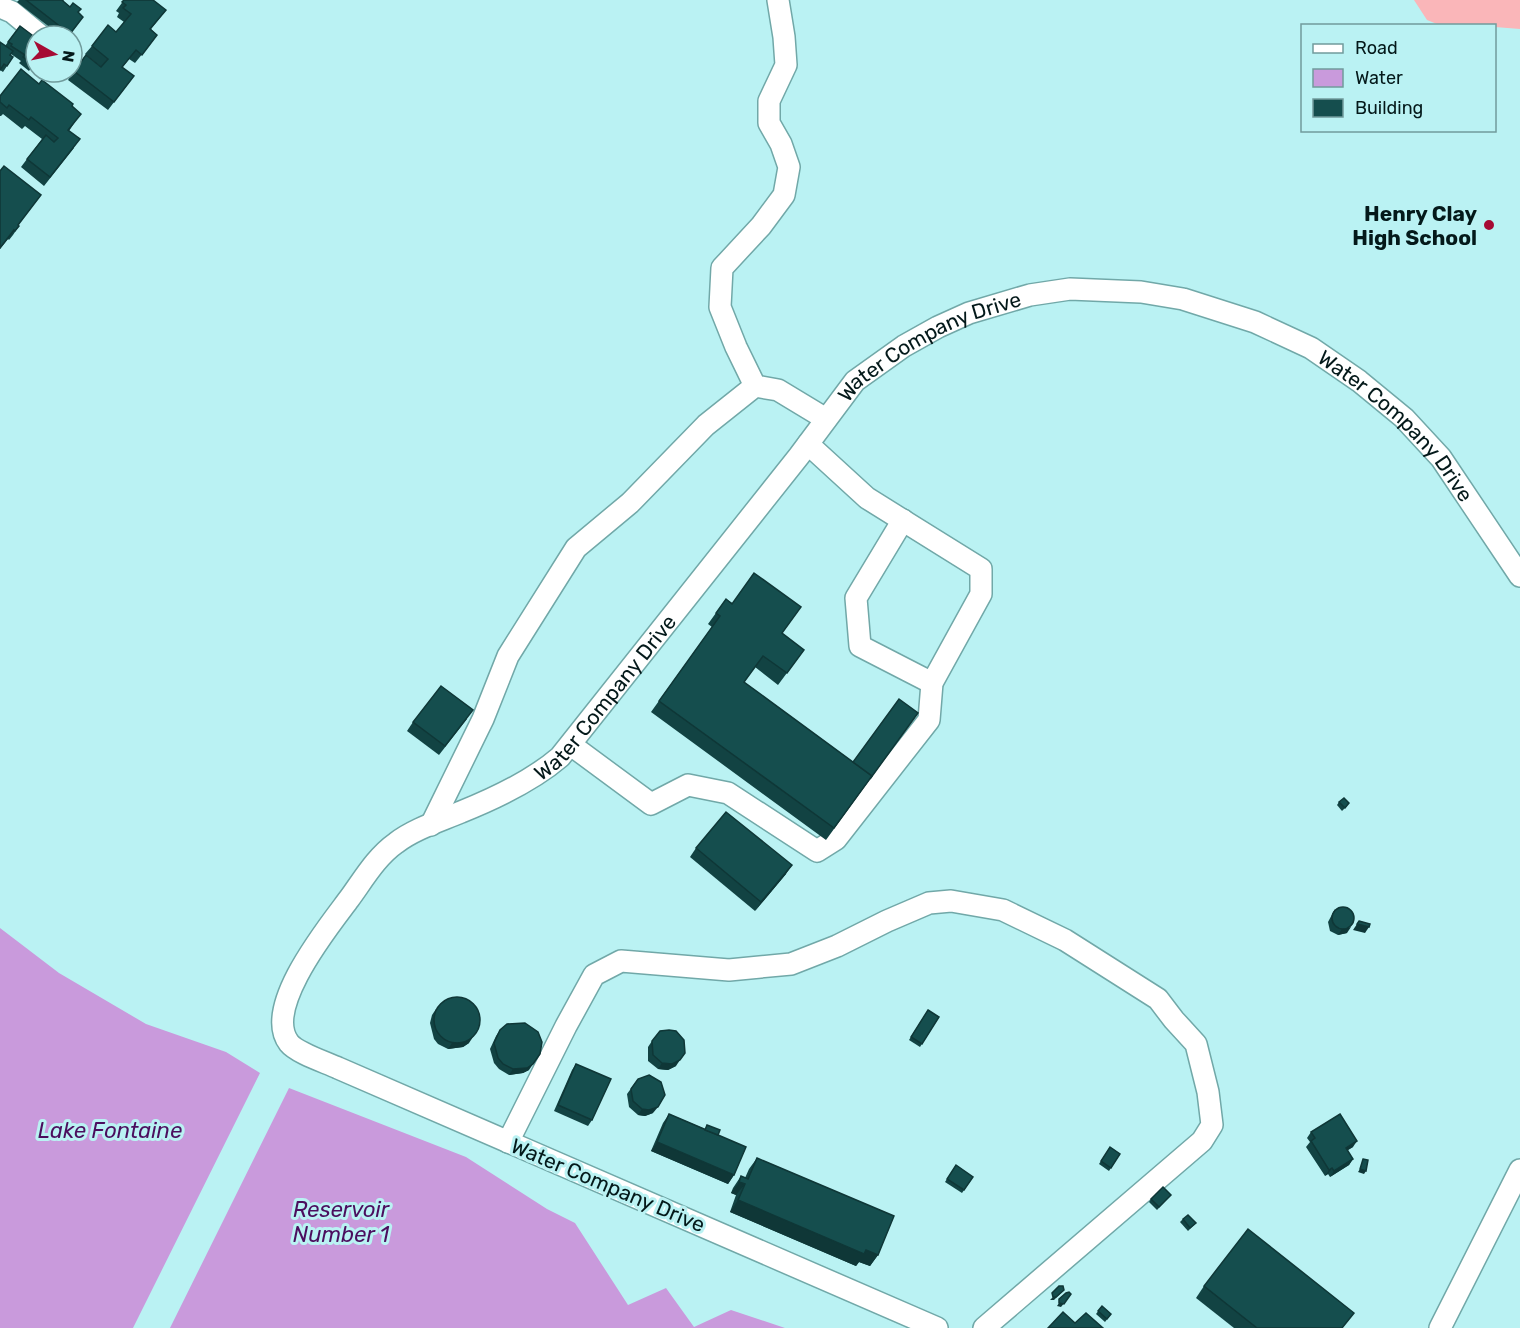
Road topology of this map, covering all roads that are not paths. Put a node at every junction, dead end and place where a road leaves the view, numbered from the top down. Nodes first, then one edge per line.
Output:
1 (777, 0) edge
2 (0, 7) edge
3 (26, 24) edge
4 (755, 386) junction
5 (826, 419) junction
6 (808, 444) junction
7 (903, 520) junction
8 (1520, 576) edge
9 (932, 683) junction
10 (571, 746) junction
11 (431, 825) junction
12 (508, 1142) junction
13 (1520, 1170) edge
14 (937, 1328) edge
15 (984, 1328) edge
16 (1440, 1328) edge

1 - 4 street
2 - 3 street
4 - 5 street
4 - 11 street
5 - 6 street, Water Company Drive
5 - 8 street, Water Company Drive
6 - 7 street
6 - 10 street, Water Company Drive
7 - 9 street
7 - 9 street
9 - 10 street
10 - 11 street, Water Company Drive
11 - 12 street, Water Company Drive
12 - 14 street, Water Company Drive
12 - 15 street
13 - 16 street

